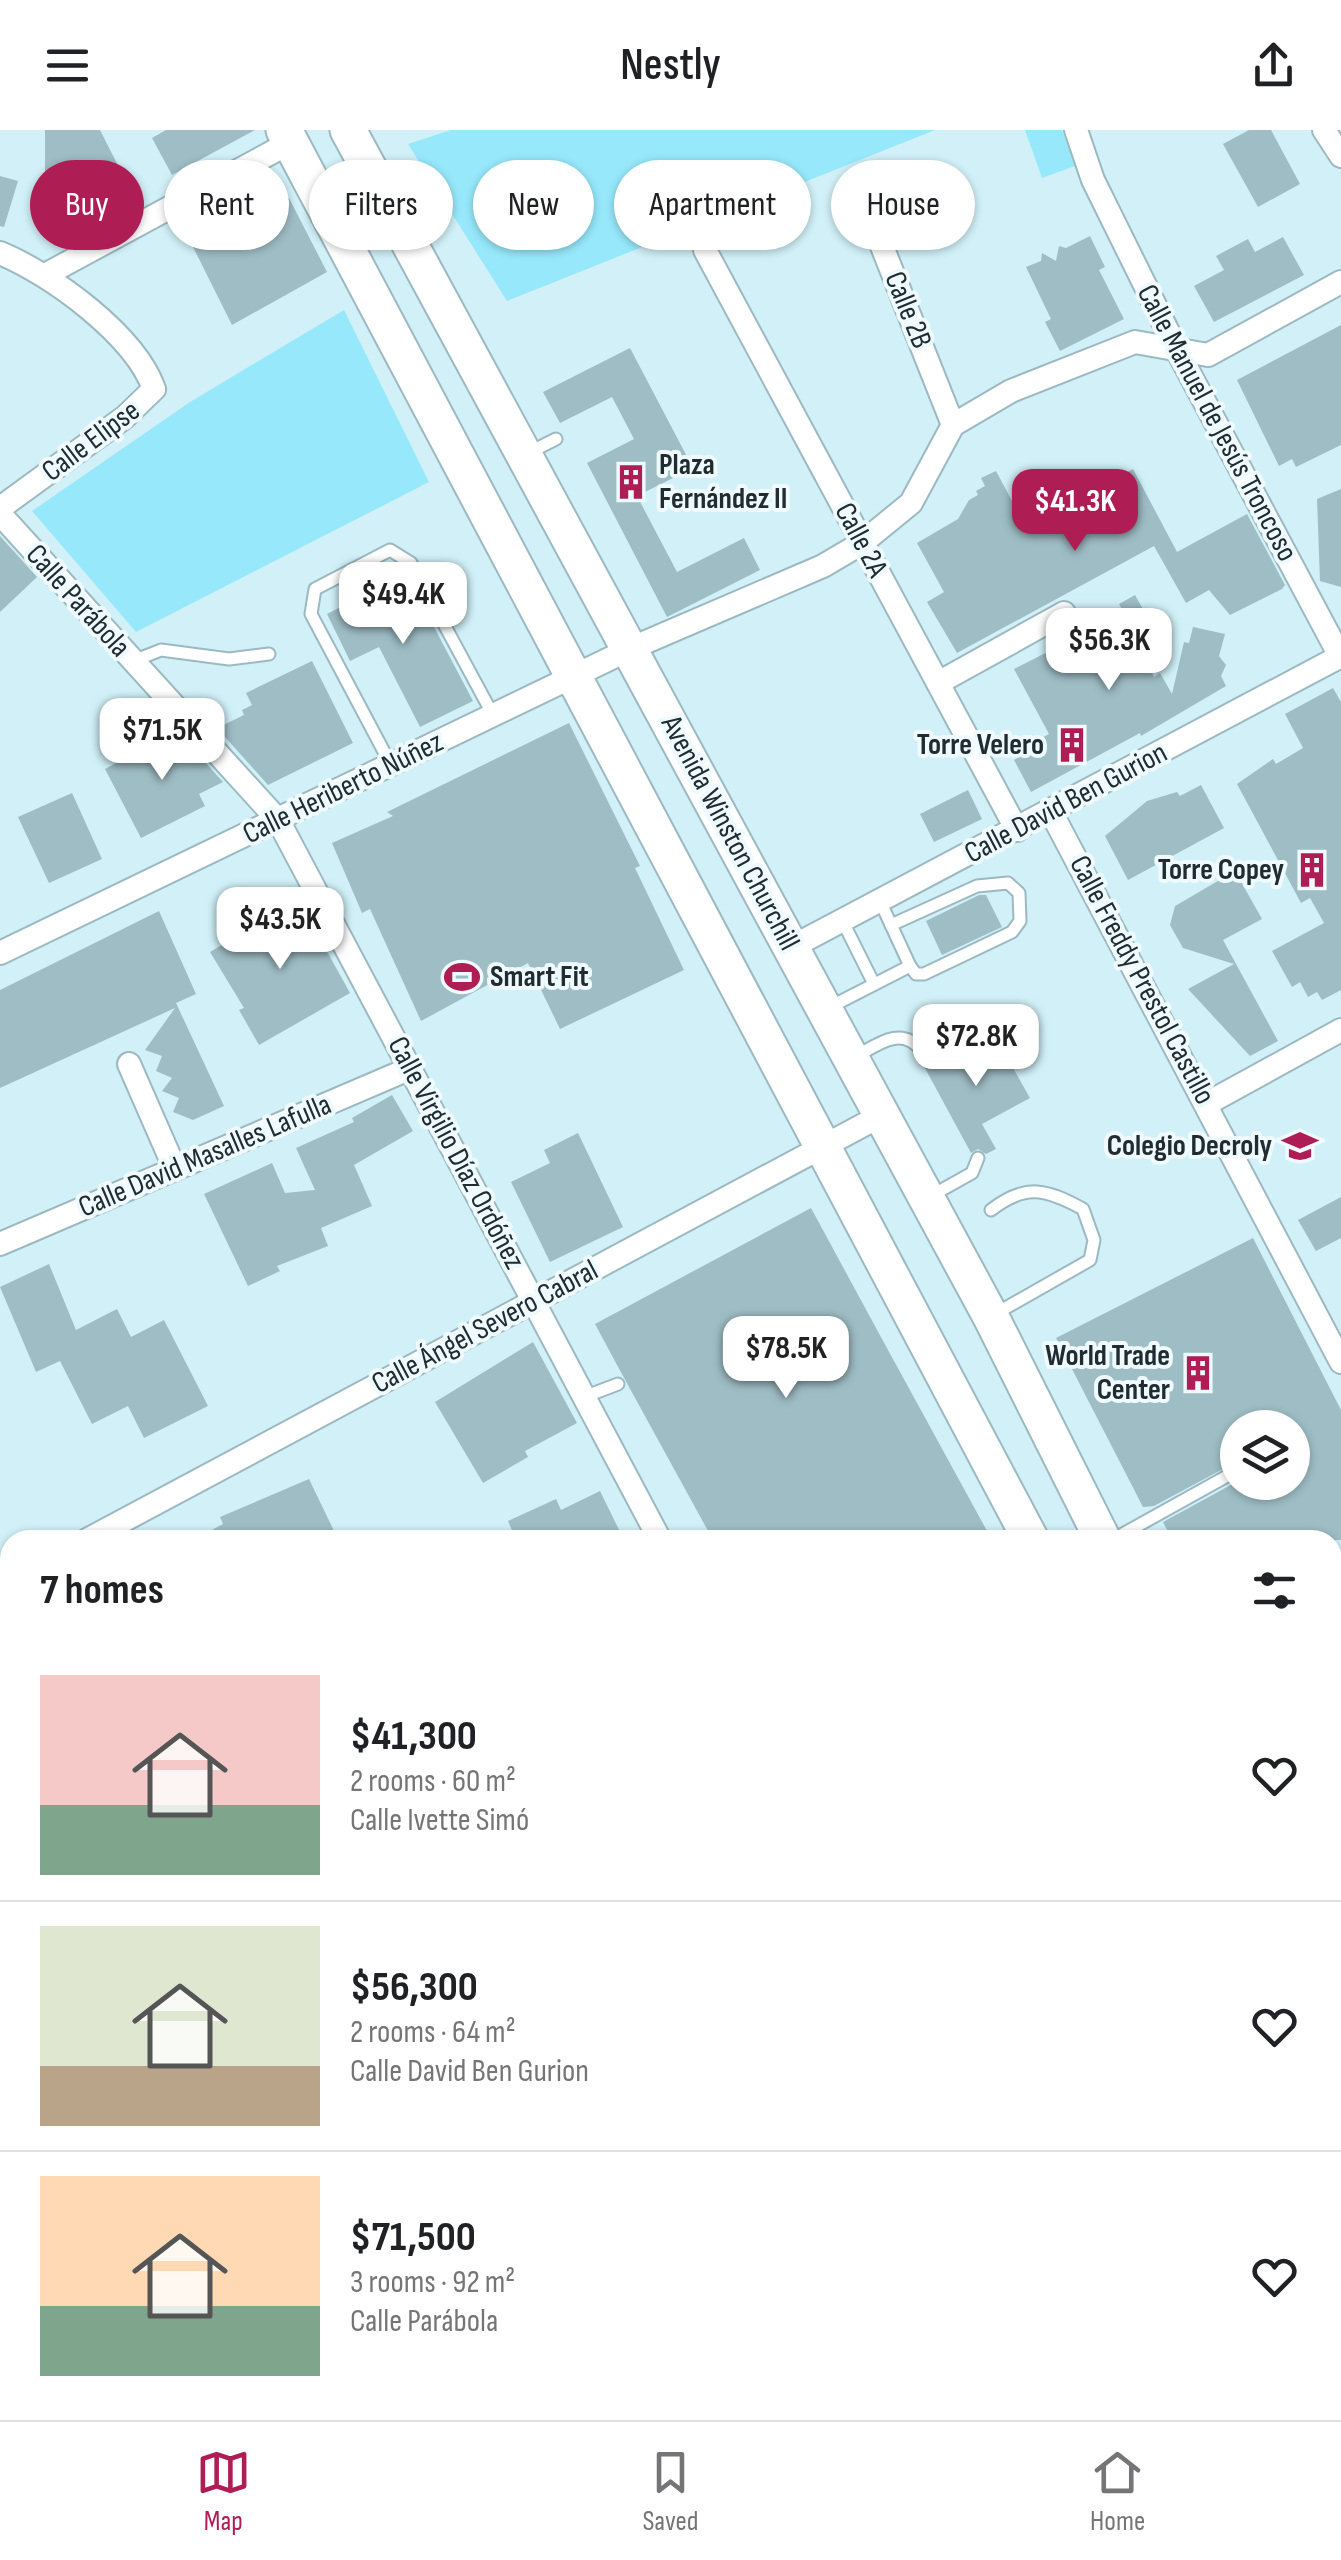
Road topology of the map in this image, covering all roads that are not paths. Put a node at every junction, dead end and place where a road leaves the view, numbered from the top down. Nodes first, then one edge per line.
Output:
1 (348, 130) edge
2 (1076, 130) edge
3 (1324, 130) edge
4 (288, 136) edge
5 (1341, 156) edge
6 (705, 250) dead end
7 (883, 250) edge
8 (0, 253) edge
9 (45, 275) junction
10 (1341, 282) edge
11 (1178, 352) junction
12 (953, 425) junction
13 (0, 511) edge
14 (862, 543) junction
15 (1064, 613) dead end
16 (632, 648) junction
17 (269, 654) dead end
18 (1341, 657) edge
19 (132, 661) junction
20 (575, 677) junction
21 (938, 683) junction
22 (493, 715) junction
23 (390, 763) junction
24 (1052, 812) junction
25 (278, 820) junction
26 (1017, 830) junction
27 (880, 901) junction
28 (842, 920) junction
29 (891, 924) junction
30 (790, 948) junction
31 (0, 953) edge
32 (910, 966) junction
33 (874, 984) junction
34 (824, 1010) junction
35 (1341, 1030) edge
36 (921, 1050) dead end
37 (851, 1059) junction
38 (128, 1064) dead end
39 (410, 1068) junction
40 (1208, 1103) junction
41 (882, 1115) junction
42 (824, 1148) junction
43 (978, 1158) dead end
44 (176, 1169) junction
45 (926, 1198) junction
46 (991, 1210) dead end
47 (0, 1244) edge
48 (534, 1301) junction
49 (992, 1316) junction
50 (1341, 1362) edge
51 (618, 1384) dead end
52 (584, 1397) junction
53 (1220, 1480) edge
54 (106, 1530) edge
55 (655, 1530) edge
56 (1026, 1530) edge
57 (1098, 1530) edge
58 (1130, 1530) edge

1 - 16 main road, Avenida Winston Churchill
2 - 11 street, Calle Manuel de Jesús Troncoso
3 - 5 street
4 - 9 street
4 - 20 main road
6 - 14 street, Calle 2A
7 - 12 street, Calle 2B
8 - 9 street, Calle Elipse
9 - 13 street, Calle Elipse
10 - 11 street
11 - 12 street
11 - 18 street, Calle Manuel de Jesús Troncoso
12 - 14 street, Calle Heriberto Núñez
13 - 19 street, Calle Parábola
14 - 16 street, Calle Heriberto Núñez
14 - 21 street, Calle 2A
15 - 21 street
16 - 20 street, Calle Heriberto Núñez
16 - 30 main road, Avenida Winston Churchill
17 - 19 lane
18 - 24 street, Calle David Ben Gurion
19 - 25 street, Calle Parábola
20 - 22 street, Calle Heriberto Núñez
20 - 42 main road
21 - 26 street, Calle 2A
22 - 23 street, Calle Heriberto Núñez
22 - 23 lane
23 - 25 street, Calle Heriberto Núñez
24 - 26 street, Calle David Ben Gurion
24 - 40 street, Calle Freddy Prestol Castillo
25 - 31 street, Calle Heriberto Núñez
25 - 39 street, Calle Virgilio Díaz Ordóñez
26 - 27 street, Calle David Ben Gurion
27 - 28 street, Calle David Ben Gurion
27 - 29 lane
28 - 30 street, Calle David Ben Gurion
28 - 33 lane
29 - 32 lane
29 - 32 lane
30 - 34 main road, Avenida Winston Churchill
32 - 33 lane
33 - 34 lane
34 - 37 main road, Avenida Winston Churchill
35 - 40 street
36 - 37 lane
37 - 41 main road, Avenida Winston Churchill
38 - 44 street
39 - 44 street, Calle David Masalles Lafulla
39 - 48 street, Calle Virgilio Díaz Ordóñez
40 - 50 street, Calle Freddy Prestol Castillo
41 - 42 street, Calle Ángel Severo Cabral
41 - 45 main road, Avenida Winston Churchill
42 - 48 street, Calle Ángel Severo Cabral
42 - 56 main road
43 - 45 lane
44 - 47 street, Calle David Masalles Lafulla
45 - 49 main road, Avenida Winston Churchill
46 - 49 lane
48 - 52 street, Calle Virgilio Díaz Ordóñez
48 - 54 street, Calle Ángel Severo Cabral
49 - 57 main road, Avenida Winston Churchill
51 - 52 lane
52 - 55 street, Calle Virgilio Díaz Ordóñez
53 - 58 lane

